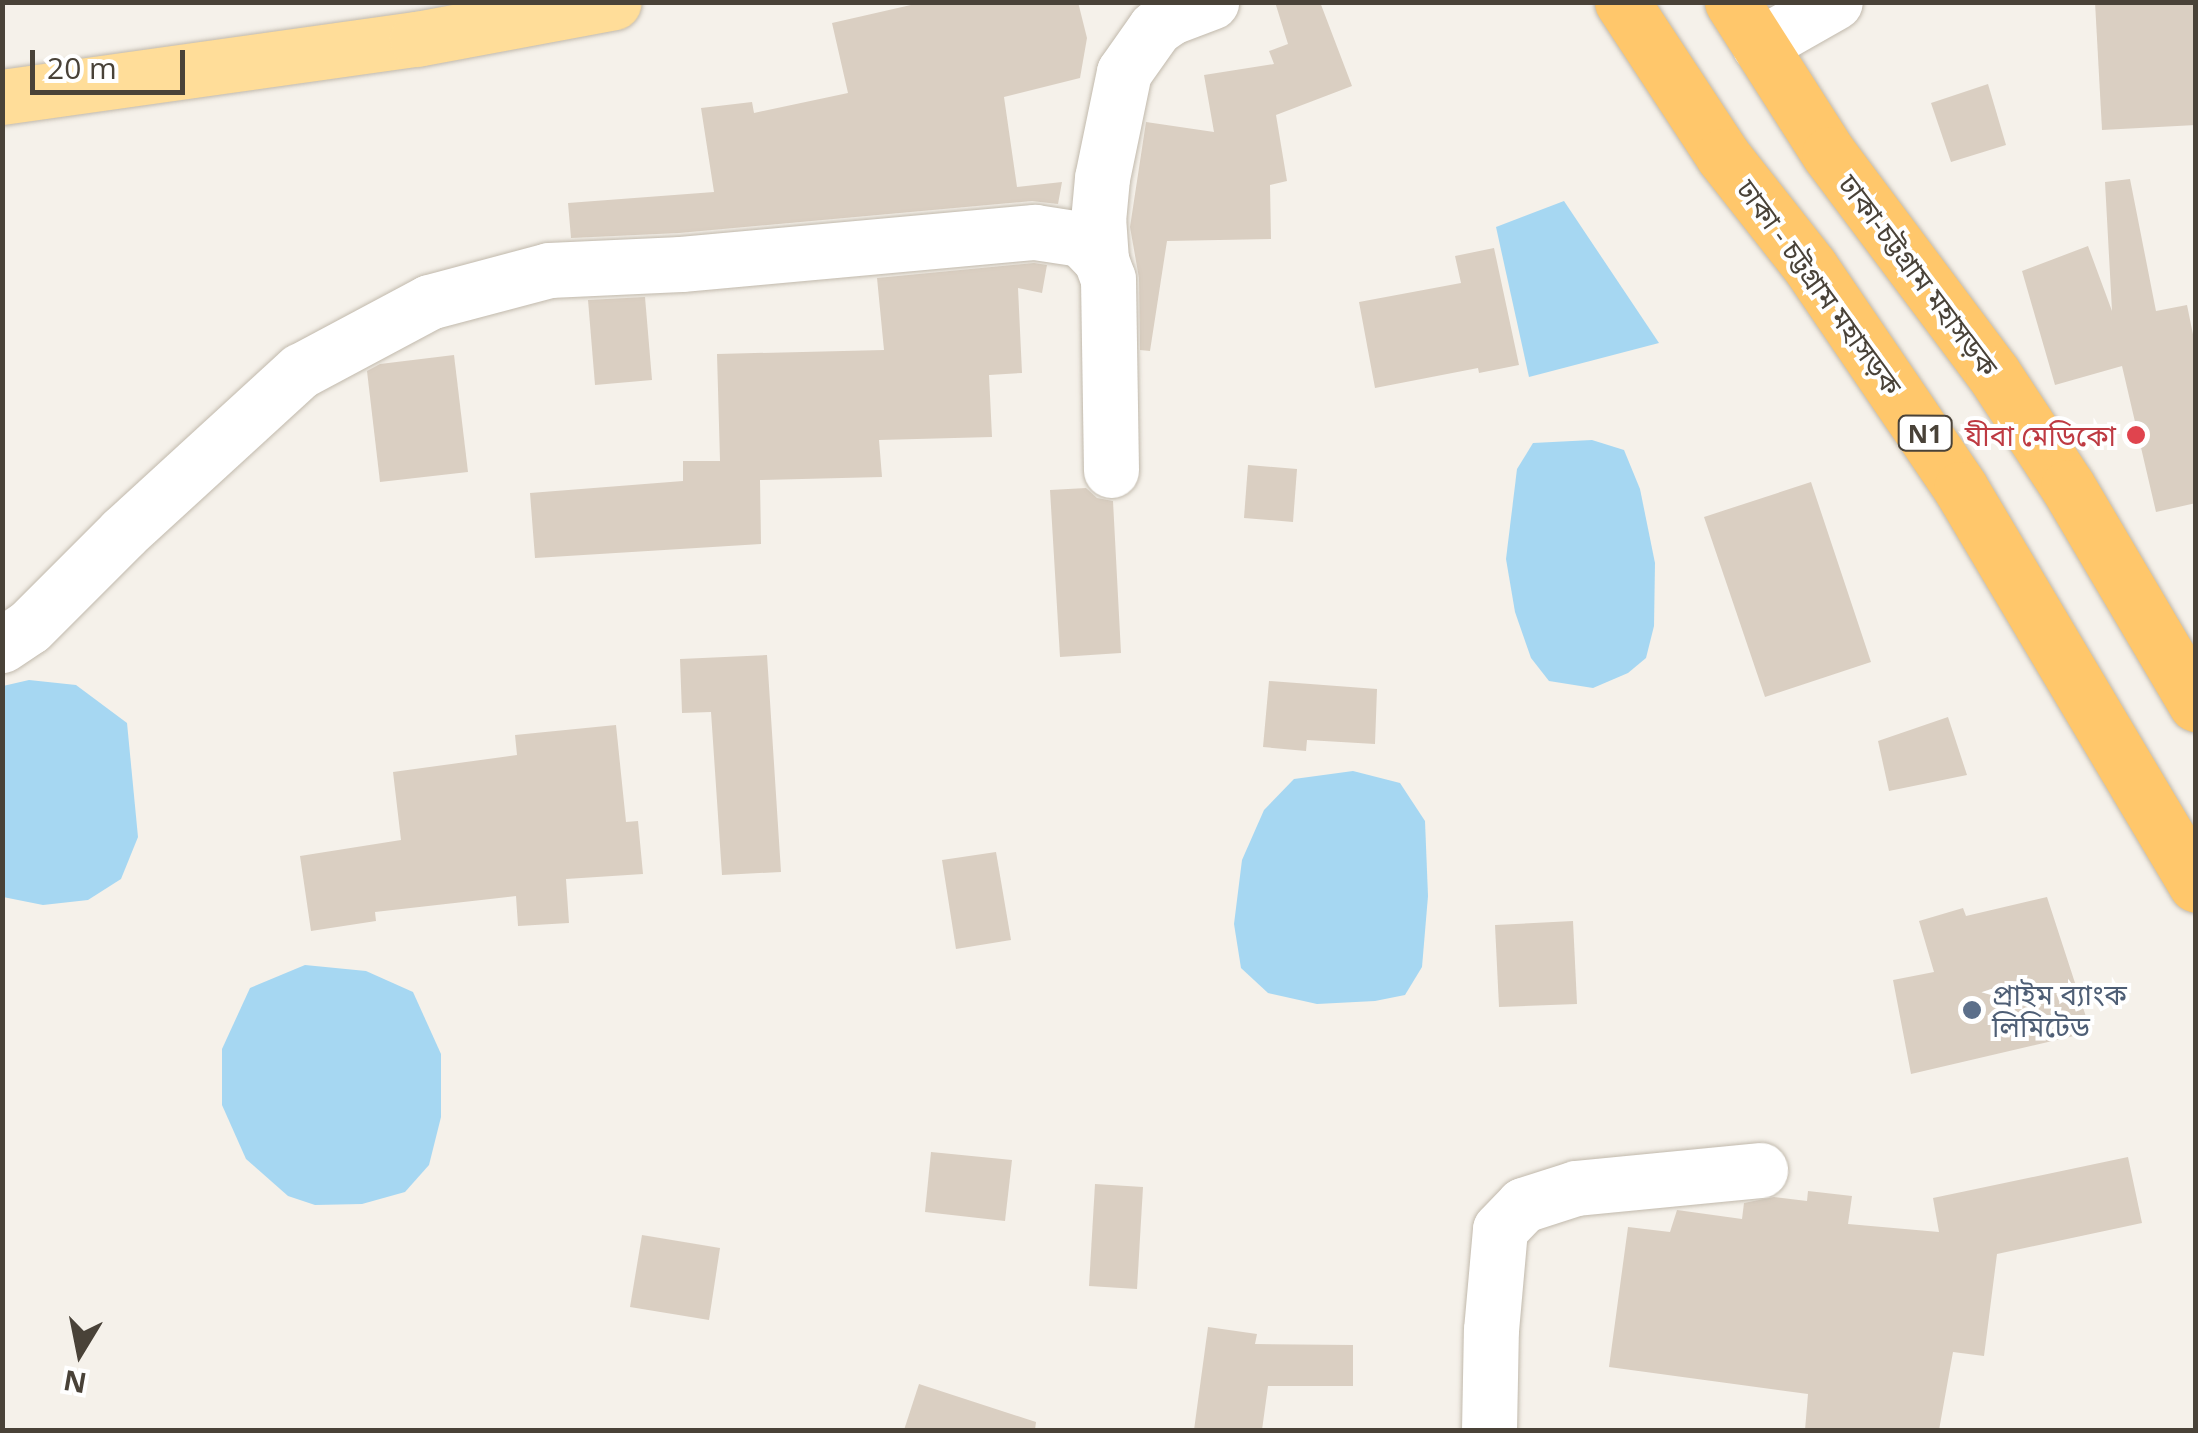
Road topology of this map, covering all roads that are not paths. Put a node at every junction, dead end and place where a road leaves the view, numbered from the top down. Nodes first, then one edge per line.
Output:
1 (614, 2) edge
2 (1210, 2) edge
3 (1622, 2) edge
4 (1835, 2) edge
5 (1746, 24) edge
6 (2, 97) edge
7 (1101, 260) junction
8 (1111, 470) dead end
9 (2, 645) edge
10 (2196, 704) edge
11 (2196, 885) edge
12 (1760, 1170) dead end
13 (1489, 1430) edge

1 - 6 main road
2 - 7 street
3 - 11 highway, ঢাকা - চট্টগ্রাম মহাসড়ক / N1
4 - 5 street
5 - 10 highway, ঢাকা-চট্টগ্রাম মহাসড়ক
7 - 8 street
7 - 9 street
12 - 13 street

